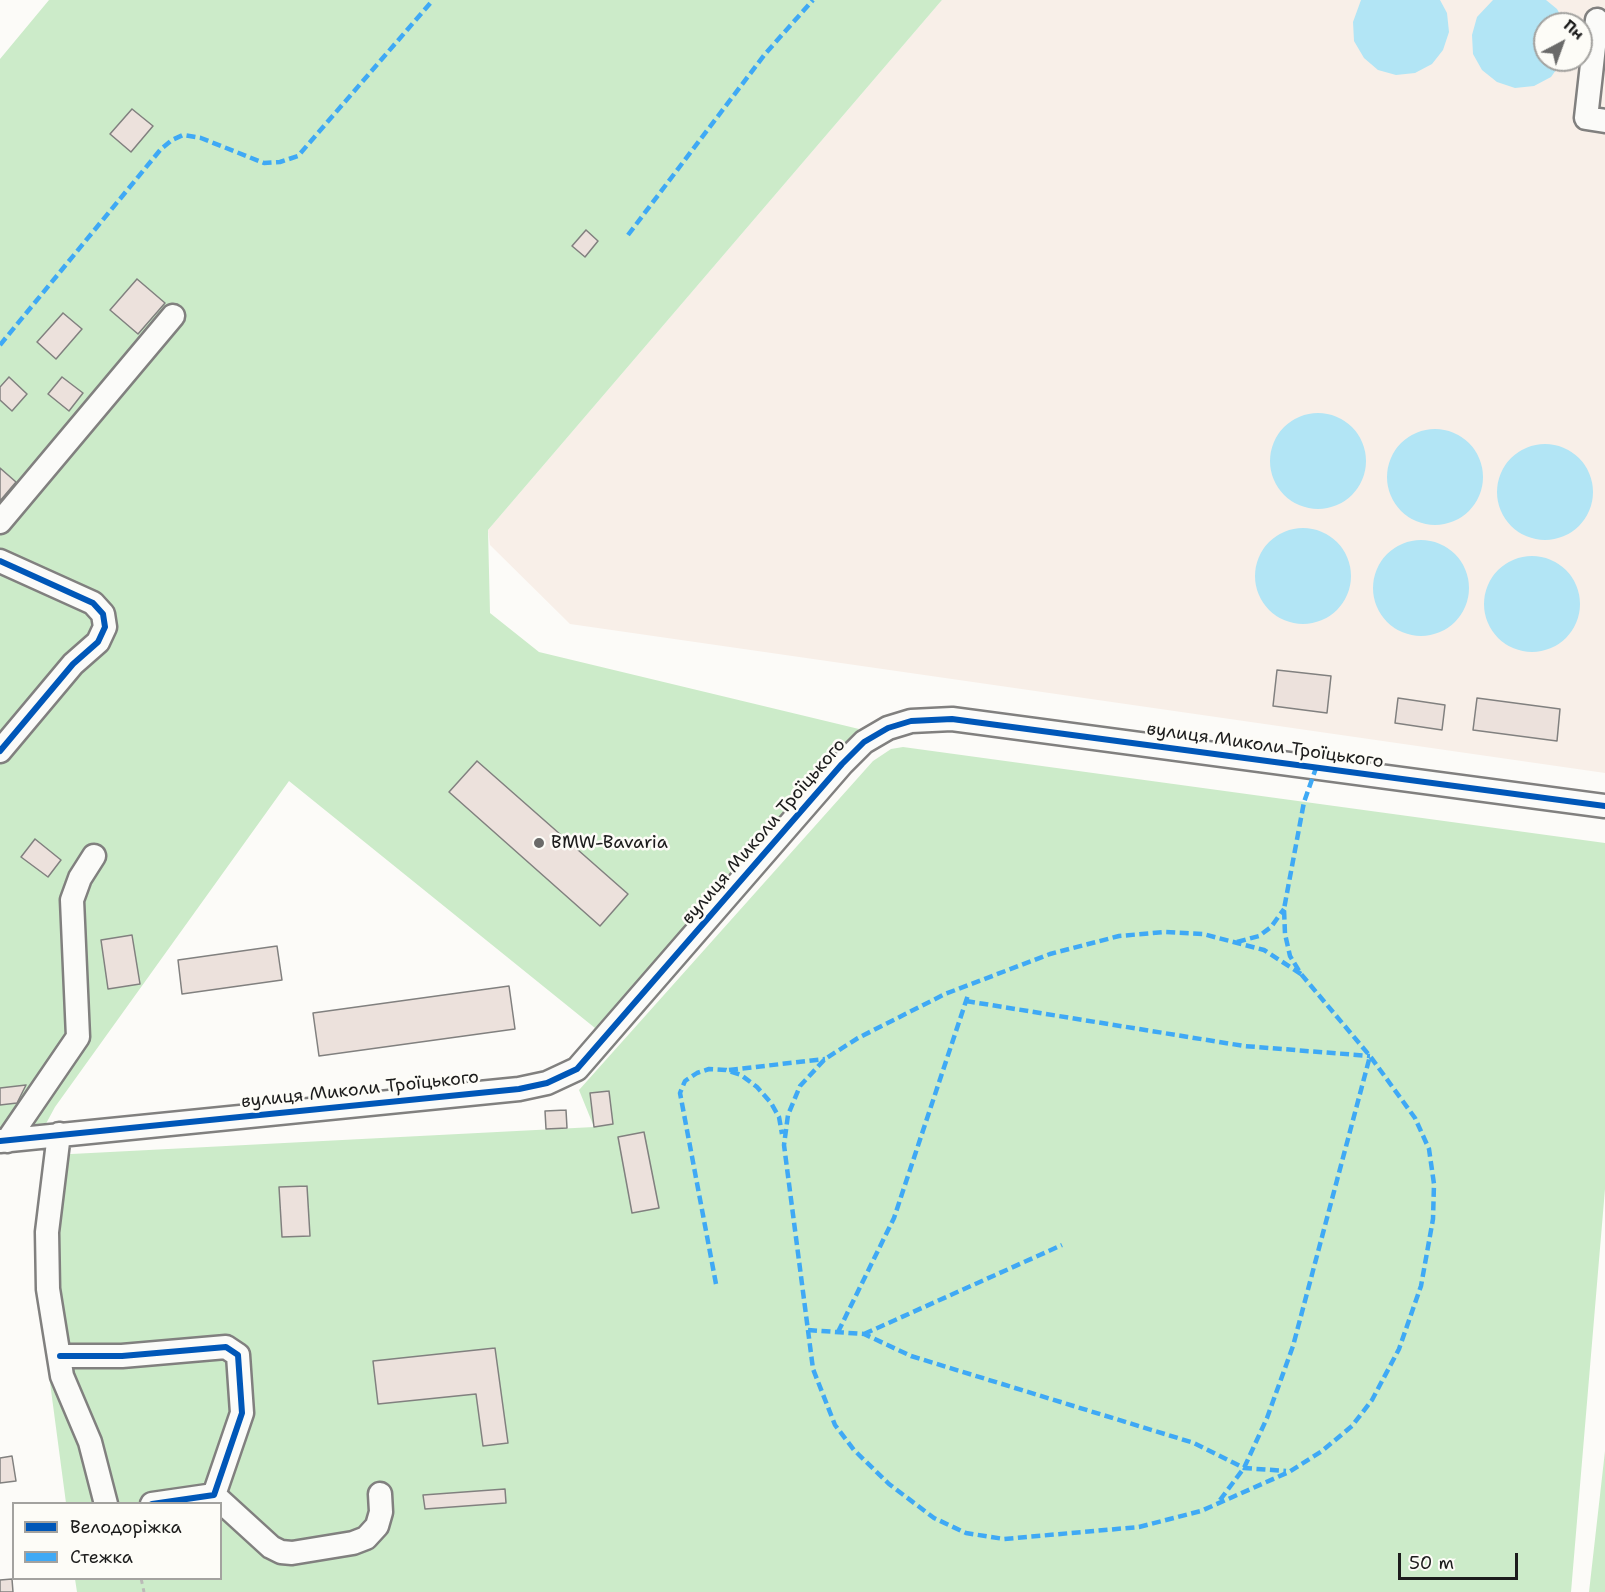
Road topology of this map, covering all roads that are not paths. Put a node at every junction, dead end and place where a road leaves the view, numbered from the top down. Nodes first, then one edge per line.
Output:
1 (1597, 20) dead end
2 (1605, 120) edge
3 (173, 316) dead end
4 (0, 522) edge
5 (0, 561) edge
6 (0, 751) edge
7 (1605, 806) edge
8 (94, 856) dead end
9 (59, 1134) junction
10 (3, 1141) edge
11 (60, 1356) junction
12 (380, 1494) dead end
13 (214, 1495) junction
14 (106, 1502) edge
15 (160, 1502) edge
16 (222, 1502) edge
17 (222, 1502) edge

1 - 2 street
3 - 4 street
5 - 6 street
7 - 9 street, вулиця Миколи Троїцького
8 - 10 street
9 - 10 street, вулиця Миколи Троїцького
9 - 11 street
11 - 13 street
11 - 14 street
12 - 17 street
13 - 15 street
13 - 16 street

